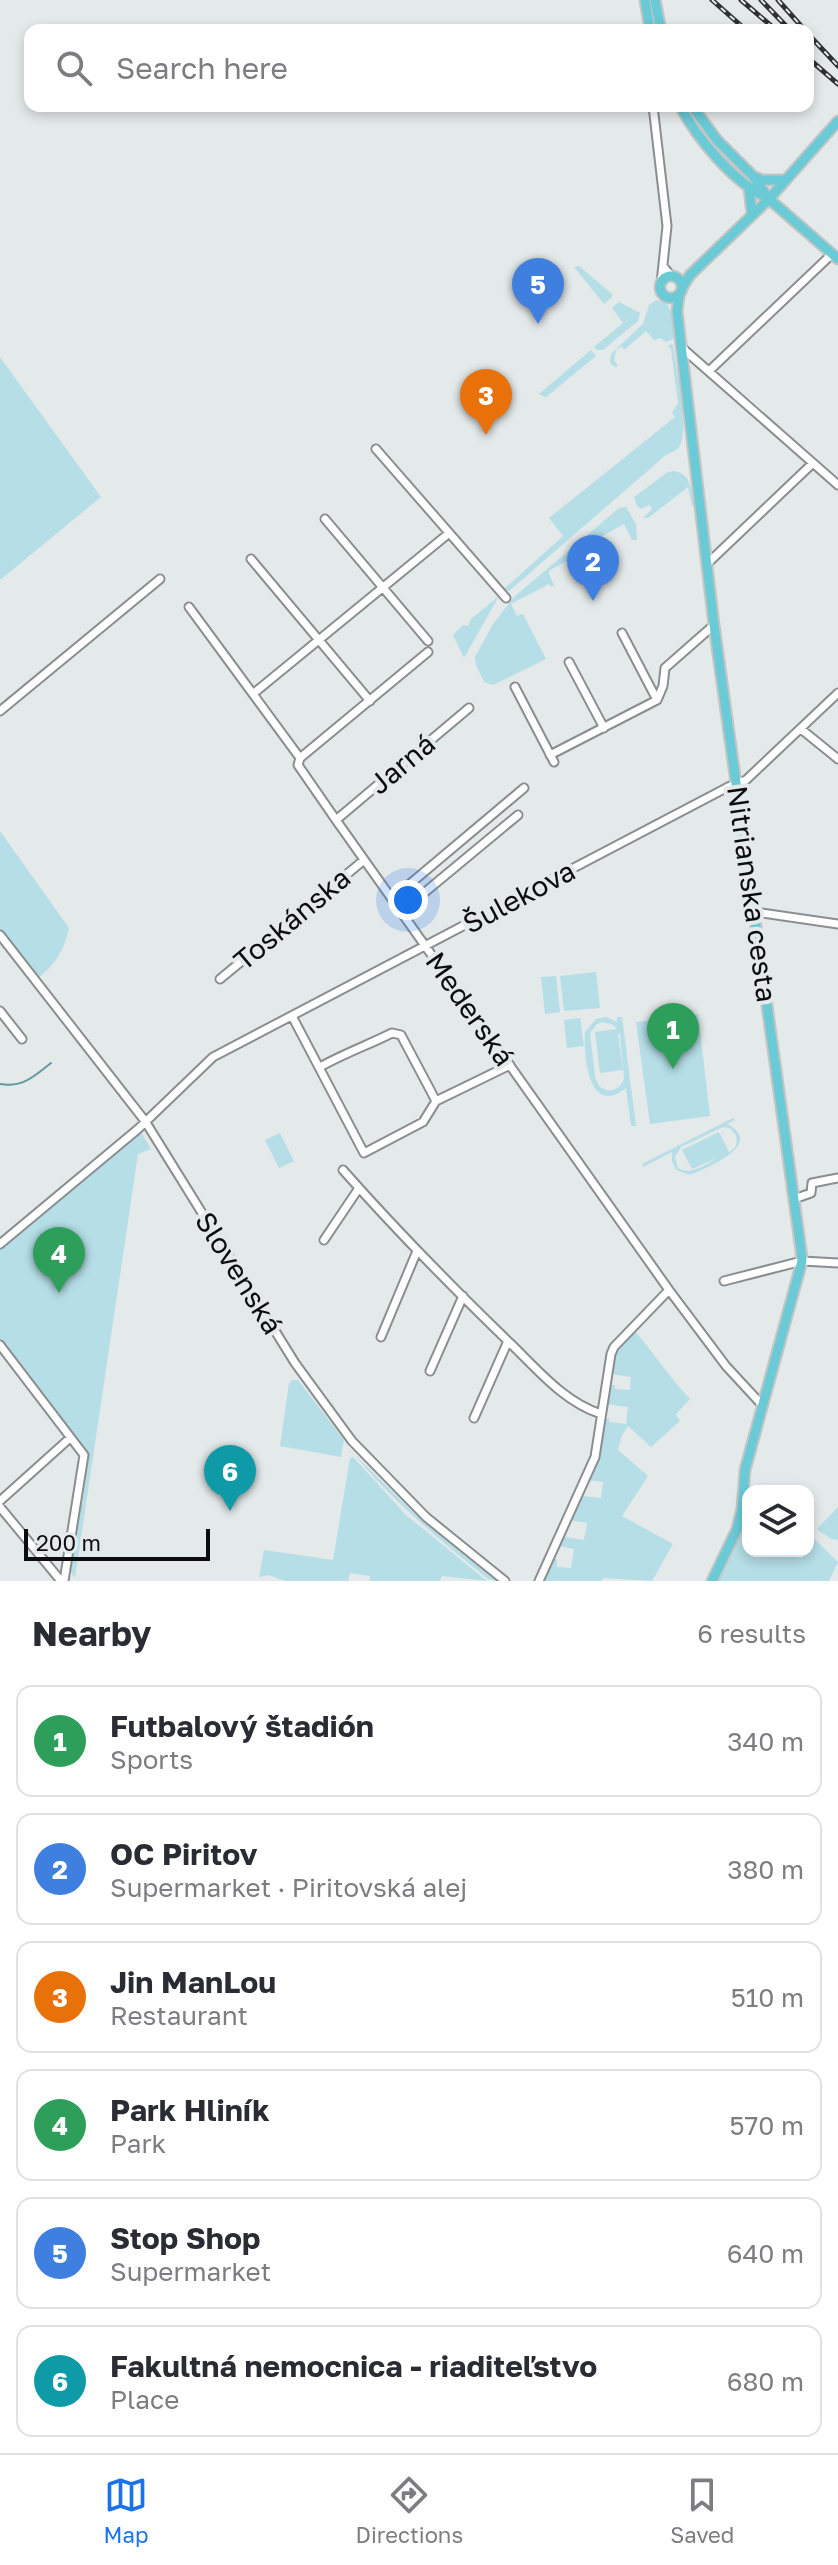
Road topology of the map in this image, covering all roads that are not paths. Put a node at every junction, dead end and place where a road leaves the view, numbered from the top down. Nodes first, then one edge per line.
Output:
1 (645, 0) edge
2 (655, 0) edge
3 (649, 24) edge
4 (660, 24) edge
5 (654, 112) edge
6 (684, 112) edge
7 (696, 112) edge
8 (838, 121) edge
9 (753, 176) junction
10 (785, 180) junction
11 (749, 188) junction
12 (769, 199) junction
13 (752, 214) junction
14 (835, 256) edge
15 (663, 266) junction
16 (690, 275) junction
17 (674, 277) junction
18 (661, 283) junction
19 (677, 294) junction
20 (681, 347) junction
21 (709, 371) junction
22 (376, 449) dead end
23 (813, 463) junction
24 (838, 485) edge
25 (325, 519) dead end
26 (448, 534) junction
27 (251, 559) dead end
28 (708, 563) junction
29 (160, 579) dead end
30 (383, 588) junction
31 (506, 598) dead end
32 (189, 607) dead end
33 (714, 625) junction
34 (622, 633) dead end
35 (428, 641) dead end
36 (320, 642) junction
37 (428, 652) dead end
38 (569, 662) dead end
39 (664, 682) junction
40 (650, 686) junction
41 (515, 687) dead end
42 (254, 693) junction
43 (838, 693) edge
44 (657, 700) junction
45 (370, 701) junction
46 (469, 708) dead end
47 (0, 711) edge
48 (604, 728) junction
49 (801, 729) junction
50 (300, 758) junction
51 (838, 759) edge
52 (737, 783) junction
53 (524, 788) dead end
54 (518, 815) dead end
55 (336, 820) junction
56 (499, 830) junction
57 (506, 839) dead end
58 (364, 860) junction
59 (392, 899) junction
60 (401, 912) junction
61 (755, 912) junction
62 (838, 924) edge
63 (1, 938) edge
64 (426, 946) junction
65 (220, 979) dead end
66 (0, 1011) edge
67 (292, 1016) junction
68 (22, 1039) dead end
69 (510, 1065) junction
70 (320, 1067) junction
71 (436, 1101) junction
72 (145, 1121) junction
73 (343, 1170) dead end
74 (838, 1178) edge
75 (359, 1188) junction
76 (794, 1199) junction
77 (324, 1240) dead end
78 (0, 1244) edge
79 (417, 1251) junction
80 (802, 1261) junction
81 (838, 1263) edge
82 (724, 1281) dead end
83 (669, 1290) junction
84 (463, 1296) junction
85 (381, 1337) dead end
86 (508, 1341) junction
87 (0, 1345) edge
88 (430, 1371) dead end
89 (762, 1405) junction
90 (601, 1414) junction
91 (474, 1418) dead end
92 (70, 1438) junction
93 (0, 1501) edge
94 (0, 1507) edge
95 (62, 1581) edge
96 (505, 1581) edge
97 (539, 1581) edge
98 (712, 1581) edge

1 - 3 main road
2 - 4 main road
5 - 15 street
6 - 11 main road
7 - 9 main road
8 - 10 main road
9 - 10 main road
9 - 12 main road
10 - 12 main road
11 - 12 main road
11 - 13 main road
12 - 13 main road
12 - 14 main road
13 - 16 main road
14 - 21 street
15 - 17 street
15 - 18 street
16 - 17 main road
16 - 19 main road
17 - 18 main road
17 - 19 main road
18 - 19 main road
19 - 20 main road, Nitrianska cesta
20 - 21 street
20 - 28 main road, Nitrianska cesta
21 - 23 street
22 - 26 street
23 - 24 street
23 - 28 street
25 - 30 street
26 - 30 street
26 - 31 street
27 - 36 street
28 - 33 main road, Nitrianska cesta
29 - 47 street
30 - 35 street
30 - 36 street
32 - 42 street, Mederská
33 - 39 street
33 - 52 main road, Nitrianska cesta
34 - 40 street
36 - 42 street
36 - 45 street
37 - 45 street
38 - 48 street
39 - 40 street
39 - 44 street
40 - 44 street
41 - 48 street
42 - 50 street, Mederská
43 - 49 street, Šulekova
44 - 48 street
45 - 50 street
46 - 55 street, Jarná
49 - 51 street
49 - 52 street, Šulekova
50 - 55 street, Mederská
52 - 61 main road, Nitrianska cesta
52 - 64 street, Šulekova
53 - 59 street
54 - 56 street
55 - 58 street, Mederská
56 - 57 street
56 - 60 street
58 - 59 street, Mederská
58 - 65 street, Toskánska
59 - 60 street, Mederská
60 - 64 street, Mederská
61 - 62 street
61 - 76 main road, Nitrianska cesta
63 - 72 street, Slovenská
64 - 67 street, Šulekova
64 - 69 street, Mederská
66 - 68 street
67 - 70 street
67 - 72 street, Šulekova
69 - 71 street
69 - 83 street, Mederská
70 - 71 street
70 - 71 street
72 - 78 street, Šulekova
72 - 96 street, Slovenská
73 - 75 street
74 - 76 street
75 - 77 street
75 - 79 street
76 - 80 main road, Nitrianska cesta
79 - 84 street
79 - 85 street
80 - 81 street
80 - 82 street
80 - 89 main road, Nitrianska cesta
83 - 89 street, Mederská
83 - 90 street
84 - 86 street
84 - 88 street
86 - 90 street
86 - 91 street
87 - 92 street
89 - 98 main road, Nitrianska cesta
90 - 97 street
92 - 93 street
92 - 95 street
94 - 95 street

